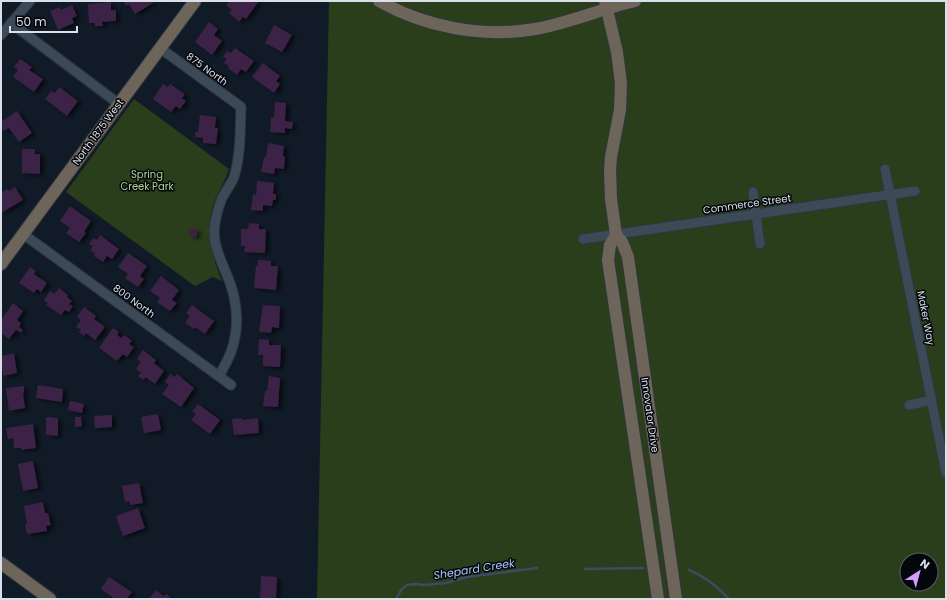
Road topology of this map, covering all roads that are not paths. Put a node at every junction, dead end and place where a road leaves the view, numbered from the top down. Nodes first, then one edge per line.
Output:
1 (30, 1) edge
2 (196, 1) edge
3 (379, 1) edge
4 (635, 1) edge
5 (603, 3) edge
6 (11, 23) junction
7 (1, 35) edge
8 (160, 48) junction
9 (119, 104) junction
10 (885, 169) dead end
11 (915, 191) dead end
12 (753, 192) dead end
13 (890, 195) junction
14 (756, 214) junction
15 (23, 234) junction
16 (616, 234) junction
17 (583, 239) dead end
18 (760, 244) dead end
19 (1, 264) edge
20 (219, 376) junction
21 (231, 385) dead end
22 (932, 400) junction
23 (909, 405) dead end
24 (946, 473) edge
25 (1, 563) edge
26 (50, 599) edge
27 (658, 599) edge
28 (676, 599) edge

1 - 6 street
2 - 8 main road, North 1875 West
3 - 5 main road
4 - 5 main road
5 - 16 main road, Innovator Drive
6 - 7 street
6 - 9 street
8 - 9 main road, North 1875 West
8 - 20 street, 875 North
9 - 15 main road, North 1875 West
10 - 13 street, Maker Way
11 - 13 street, Commerce Street
12 - 14 street
13 - 14 street, Commerce Street
13 - 22 street, Maker Way
14 - 16 street, Commerce Street
14 - 18 street
15 - 19 main road, North 1875 West
15 - 20 street, 800 North
16 - 17 street, Commerce Street
16 - 27 main road, Innovator Drive
16 - 28 main road, Innovator Drive
20 - 21 street, 800 North
22 - 23 street
22 - 24 street, Maker Way
25 - 26 main road

